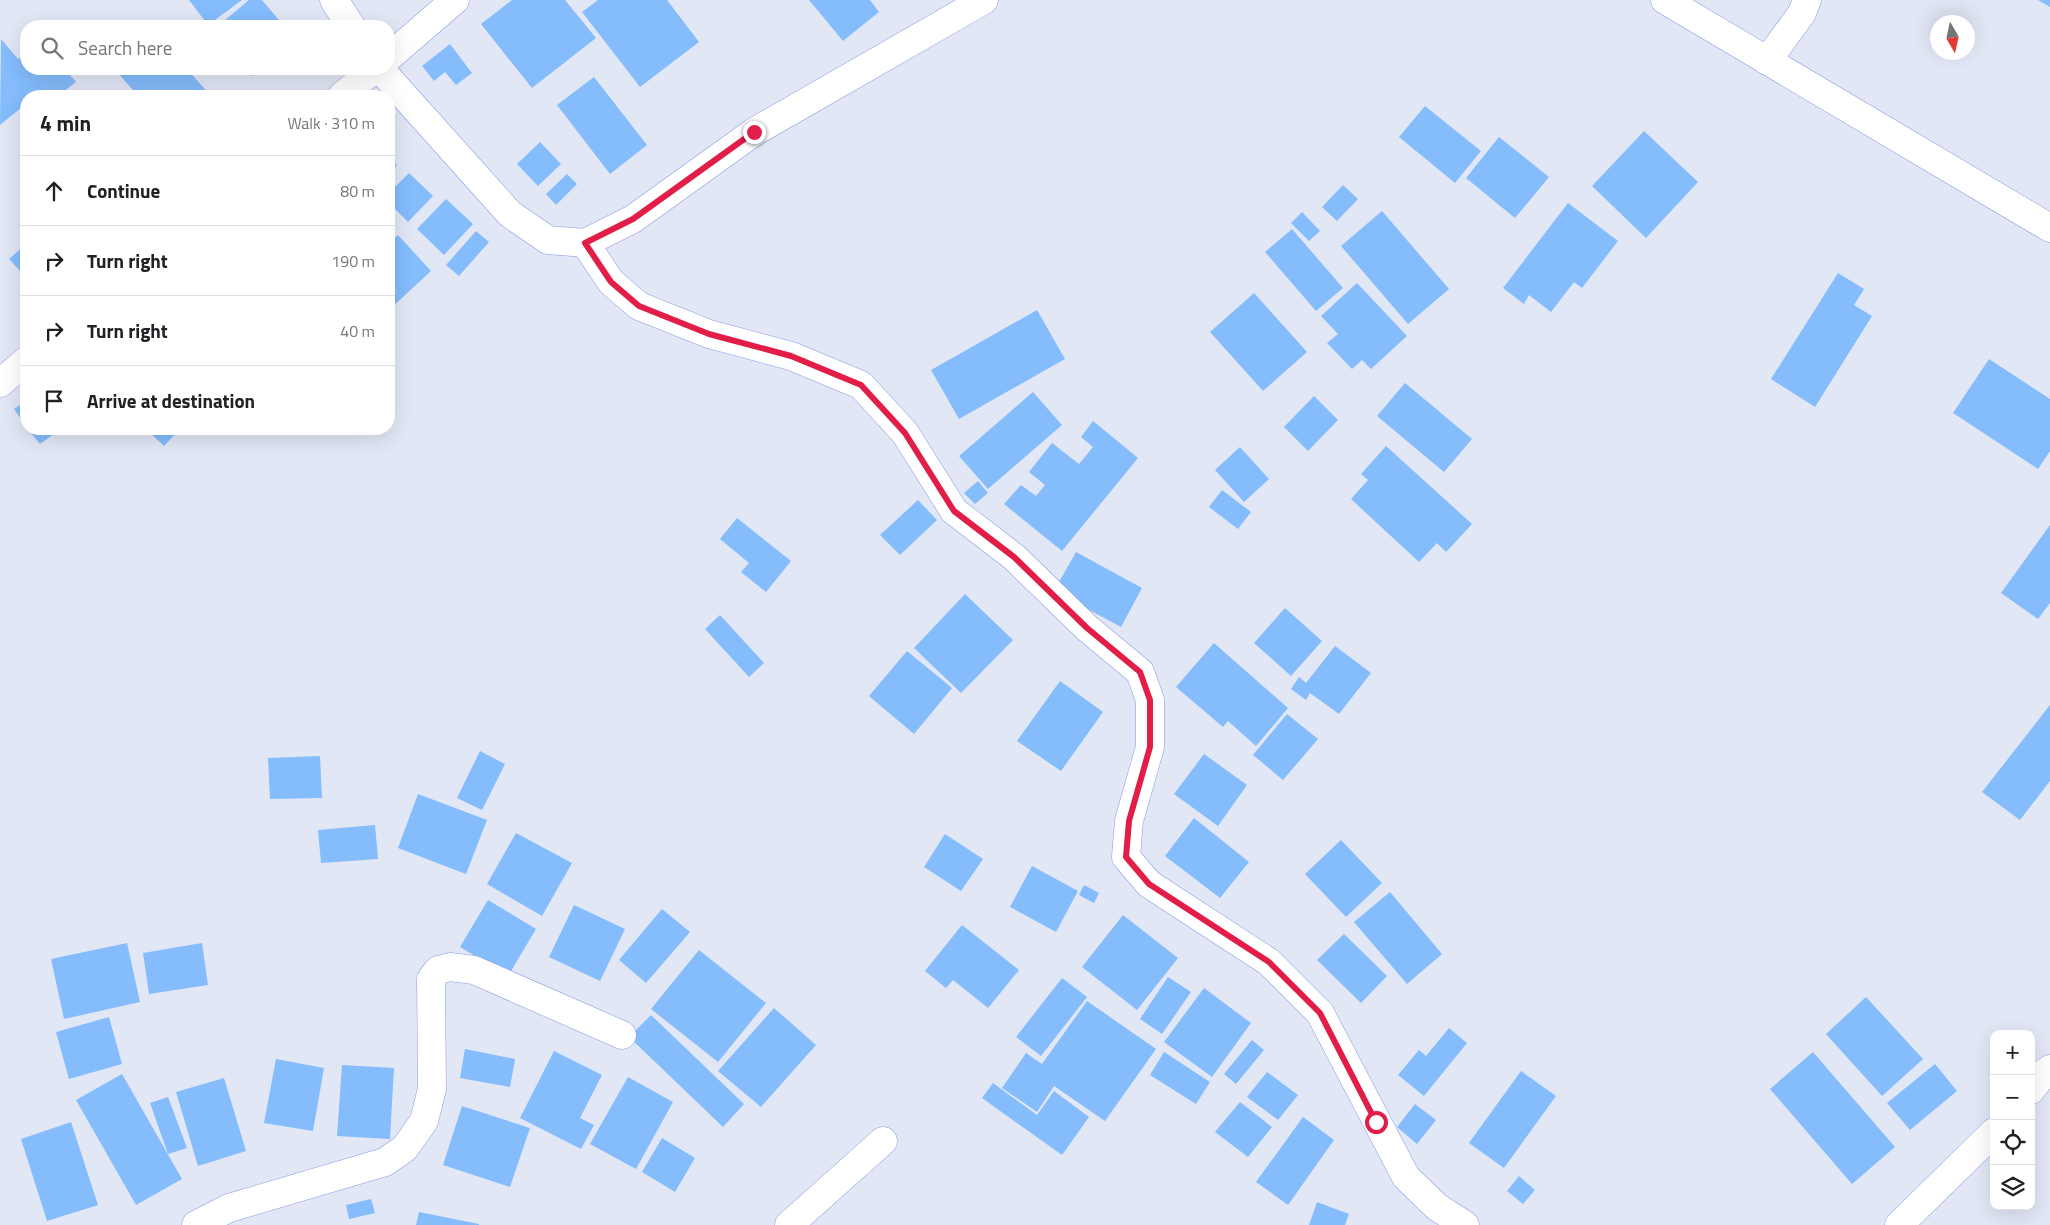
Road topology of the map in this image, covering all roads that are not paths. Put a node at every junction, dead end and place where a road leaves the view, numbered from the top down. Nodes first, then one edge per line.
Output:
1 (334, 0) edge
2 (455, 0) edge
3 (984, 0) edge
4 (1665, 0) edge
5 (1807, 0) edge
6 (347, 20) edge
7 (395, 51) edge
8 (1768, 61) junction
9 (367, 75) edge
10 (385, 75) edge
11 (349, 90) edge
12 (2050, 228) edge
13 (585, 243) junction
14 (20, 366) edge
15 (0, 383) edge
16 (622, 1035) dead end
17 (2050, 1069) edge
18 (2035, 1085) edge
19 (1990, 1136) edge
20 (883, 1141) dead end
21 (196, 1225) edge
22 (789, 1225) edge
23 (1466, 1225) edge
24 (1899, 1225) edge

1 - 6 street
2 - 7 street
3 - 13 street
4 - 8 street
5 - 8 street
8 - 12 street
9 - 11 street
10 - 13 street
13 - 23 street
14 - 15 street
16 - 21 street
17 - 18 street
19 - 24 street
20 - 22 street

